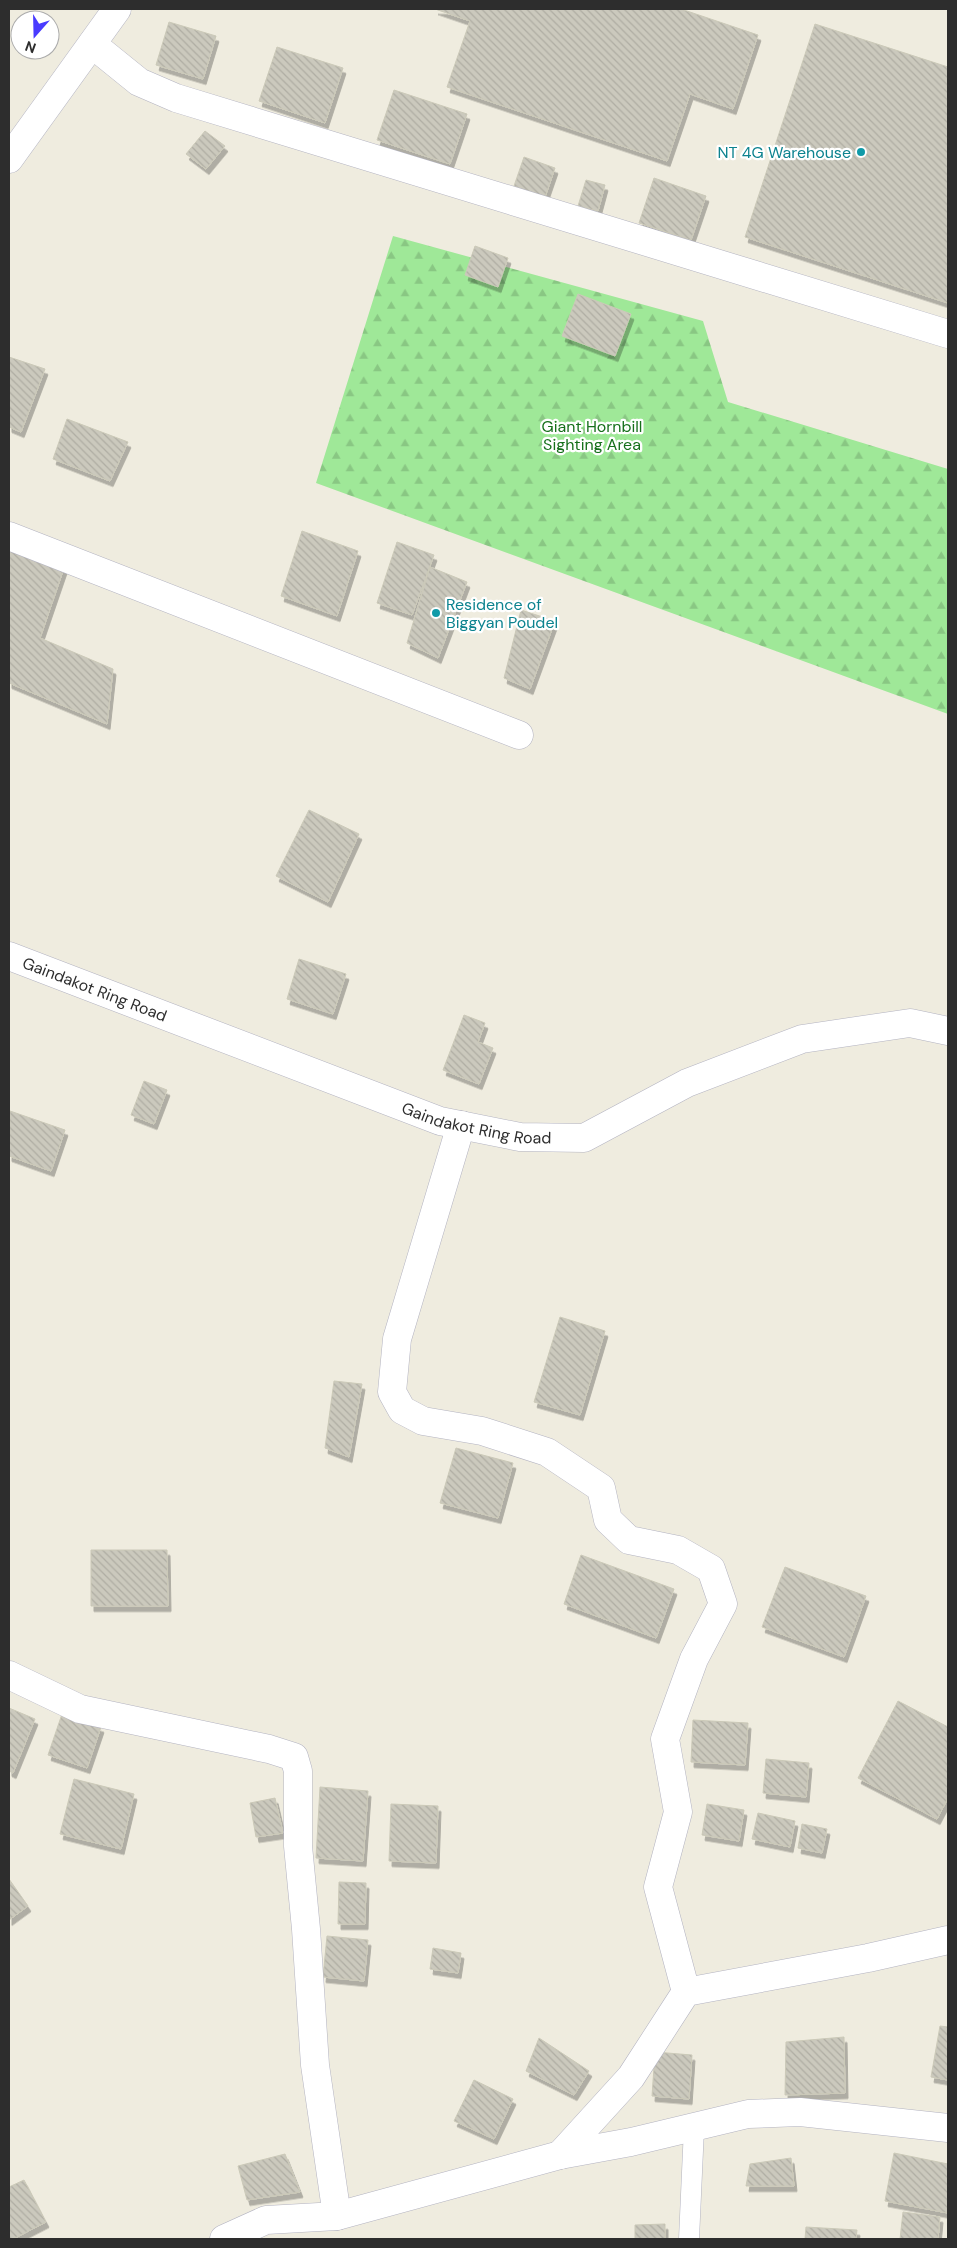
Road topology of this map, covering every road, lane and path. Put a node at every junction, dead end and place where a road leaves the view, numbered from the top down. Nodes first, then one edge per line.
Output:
1 (117, 9) edge
2 (92, 44) junction
3 (9, 160) edge
4 (948, 334) edge
5 (9, 536) edge
6 (519, 735) dead end
7 (9, 956) edge
8 (948, 1032) edge
9 (461, 1125) junction
10 (9, 1675) edge
11 (948, 1940) edge
12 (686, 1992) junction
13 (694, 2128) junction
14 (948, 2128) edge
15 (560, 2155) junction
16 (337, 2216) junction
17 (224, 2239) edge
18 (689, 2239) edge

1 - 2 street
2 - 3 street
2 - 4 street
5 - 6 street
7 - 9 street, Gaindakot Ring Road
8 - 9 street, Gaindakot Ring Road
9 - 12 street
10 - 16 street
11 - 12 street
12 - 15 street
13 - 14 street
13 - 15 street
13 - 18 lane
15 - 16 street
16 - 17 street

